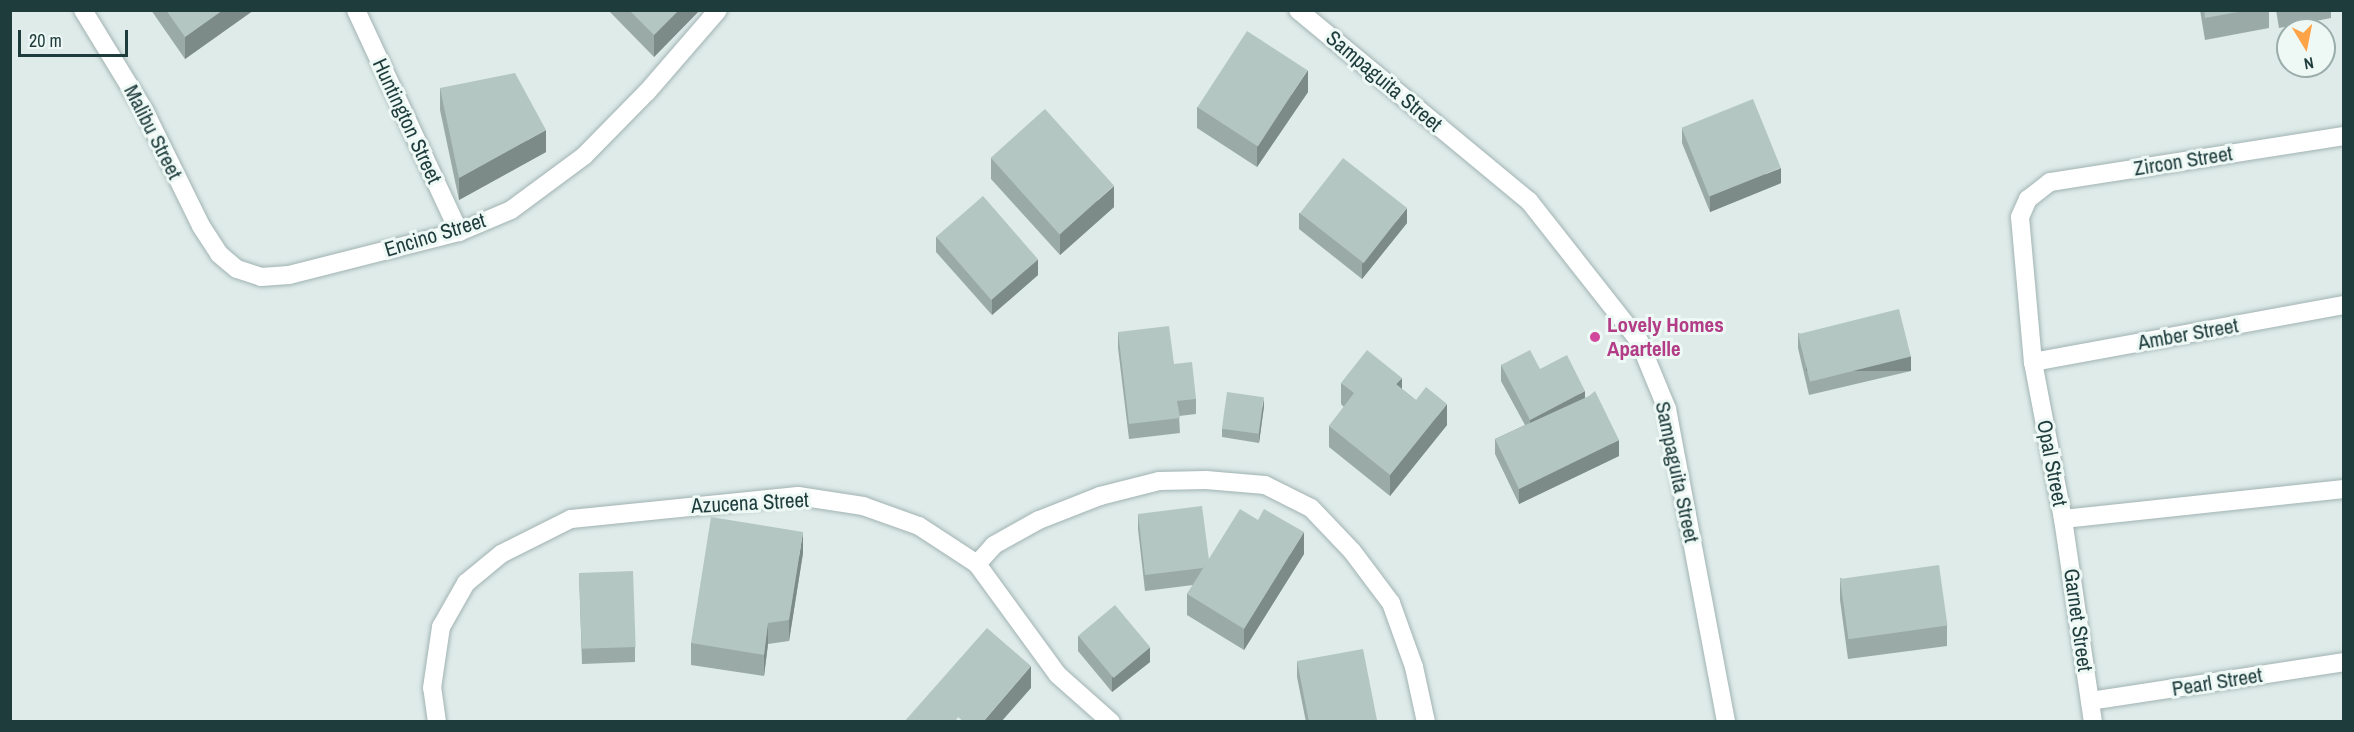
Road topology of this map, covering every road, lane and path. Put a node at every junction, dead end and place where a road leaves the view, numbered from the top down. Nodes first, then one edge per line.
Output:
1 (83, 10) edge
2 (356, 10) edge
3 (718, 10) edge
4 (1298, 10) edge
5 (2343, 136) edge
6 (2028, 199) joint
7 (201, 226) joint
8 (459, 232) junction
9 (2343, 305) edge
10 (2034, 362) junction
11 (2343, 489) edge
12 (2063, 519) junction
13 (977, 564) junction
14 (2343, 662) edge
15 (2090, 701) junction
16 (437, 722) edge
17 (1111, 722) edge
18 (1426, 722) edge
19 (1726, 722) edge
20 (2092, 722) edge

1 - 7 street, Malibu Street
2 - 8 street, Huntington Street
3 - 8 street, Encino Street
4 - 19 street, Sampaguita Street
5 - 6 street, Zircon Street
6 - 10 street, Opal Street
7 - 8 street, Encino Street
9 - 10 street, Amber Street
10 - 12 street, Opal Street
11 - 12 street, Opal Street
12 - 15 street, Garnet Street
13 - 16 street, Azucena Street
13 - 17 street, Azucena Street
13 - 18 street
14 - 15 street, Pearl Street
15 - 20 street, Garnet Street

